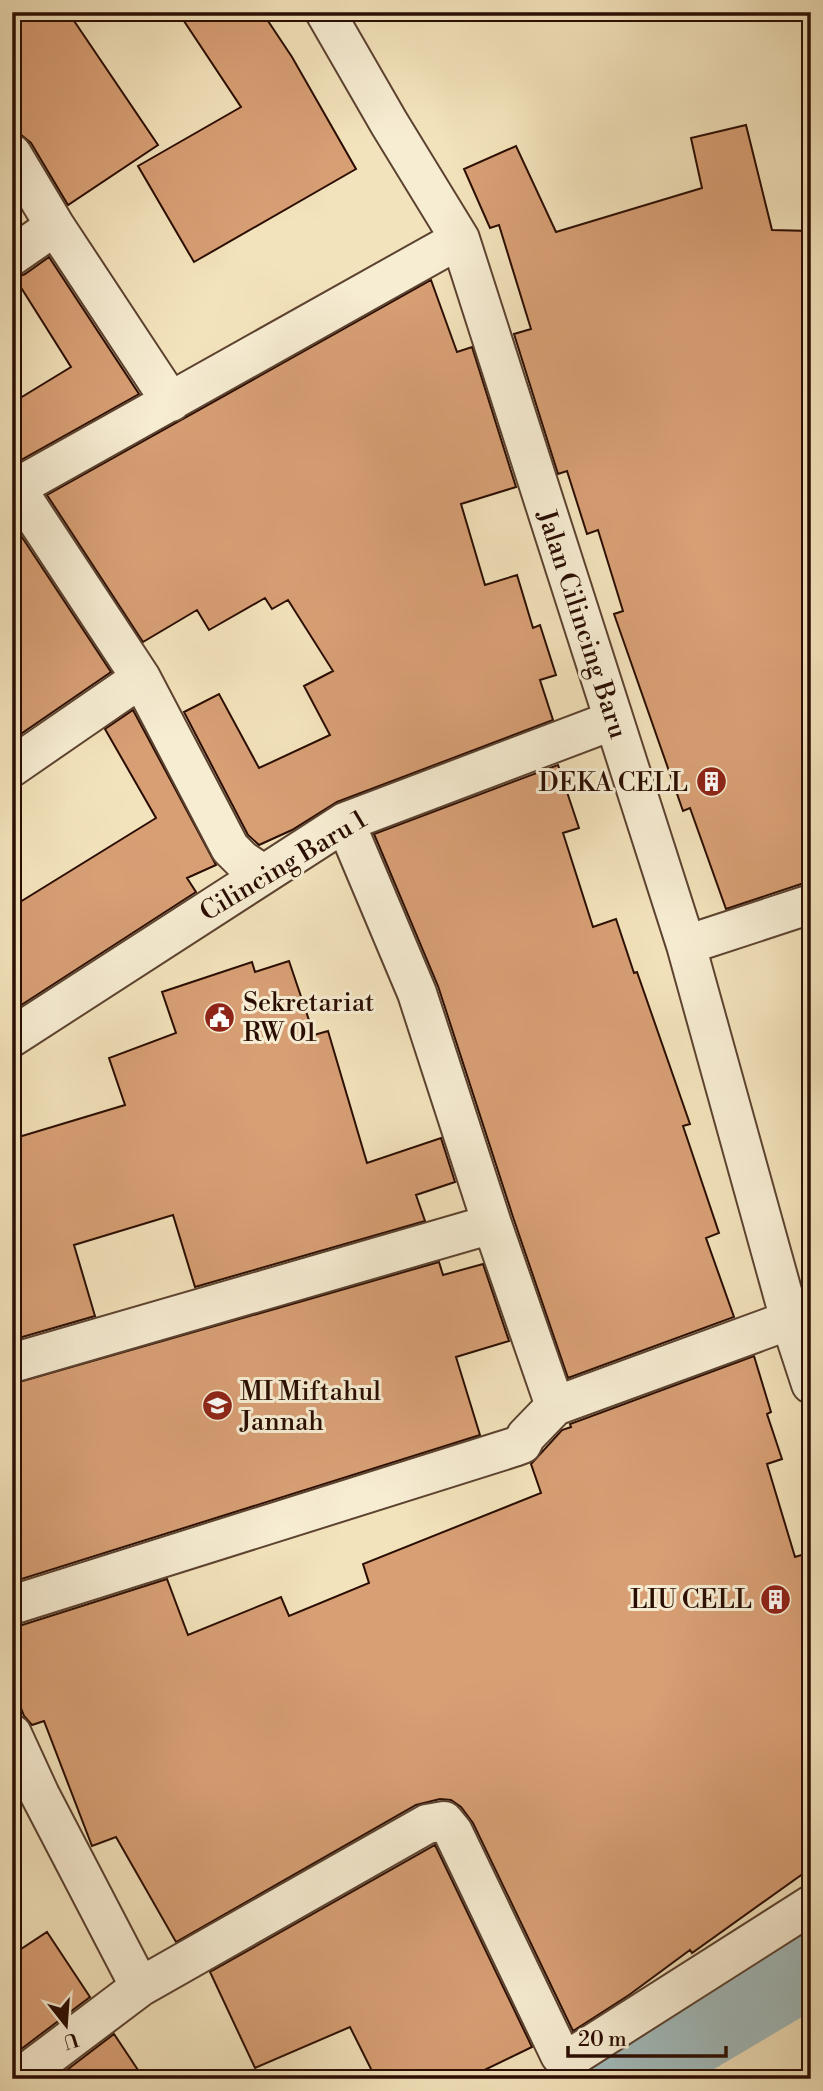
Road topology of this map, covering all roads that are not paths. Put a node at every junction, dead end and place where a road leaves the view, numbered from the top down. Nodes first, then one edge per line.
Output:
1 (325, 12) edge
2 (12, 154) edge
3 (55, 226) junction
4 (460, 239) junction
5 (12, 256) edge
6 (171, 402) junction
7 (14, 489) edge
8 (141, 678) junction
9 (614, 719) junction
10 (12, 767) edge
11 (345, 822) junction
12 (263, 874) junction
13 (811, 904) edge
14 (686, 946) junction
15 (12, 1037) edge
16 (492, 1224) junction
17 (790, 1320) junction
18 (12, 1363) edge
19 (811, 1384) edge
20 (555, 1406) junction
21 (12, 1605) edge
22 (12, 1734) edge
23 (26, 1803) edge
24 (811, 1905) edge
25 (140, 1987) junction
26 (18, 2079) edge

1 - 4 street, Jalan Cilincing Baru
2 - 3 street
3 - 5 street
3 - 6 street
4 - 6 street
4 - 9 street, Jalan Cilincing Baru
6 - 7 street
7 - 8 street
8 - 10 street
8 - 12 street
9 - 11 street, Cilincing Baru 1
9 - 14 street, Jalan Cilincing Baru
11 - 12 street, Cilincing Baru 1
11 - 16 street
12 - 15 street, Cilincing Baru 1
13 - 14 street
14 - 17 street, Jalan Cilincing Baru
16 - 18 street
16 - 20 street
17 - 19 street, Jalan Cilincing Baru
17 - 20 street
20 - 21 street
22 - 23 street
23 - 25 street
24 - 25 street
25 - 26 street

